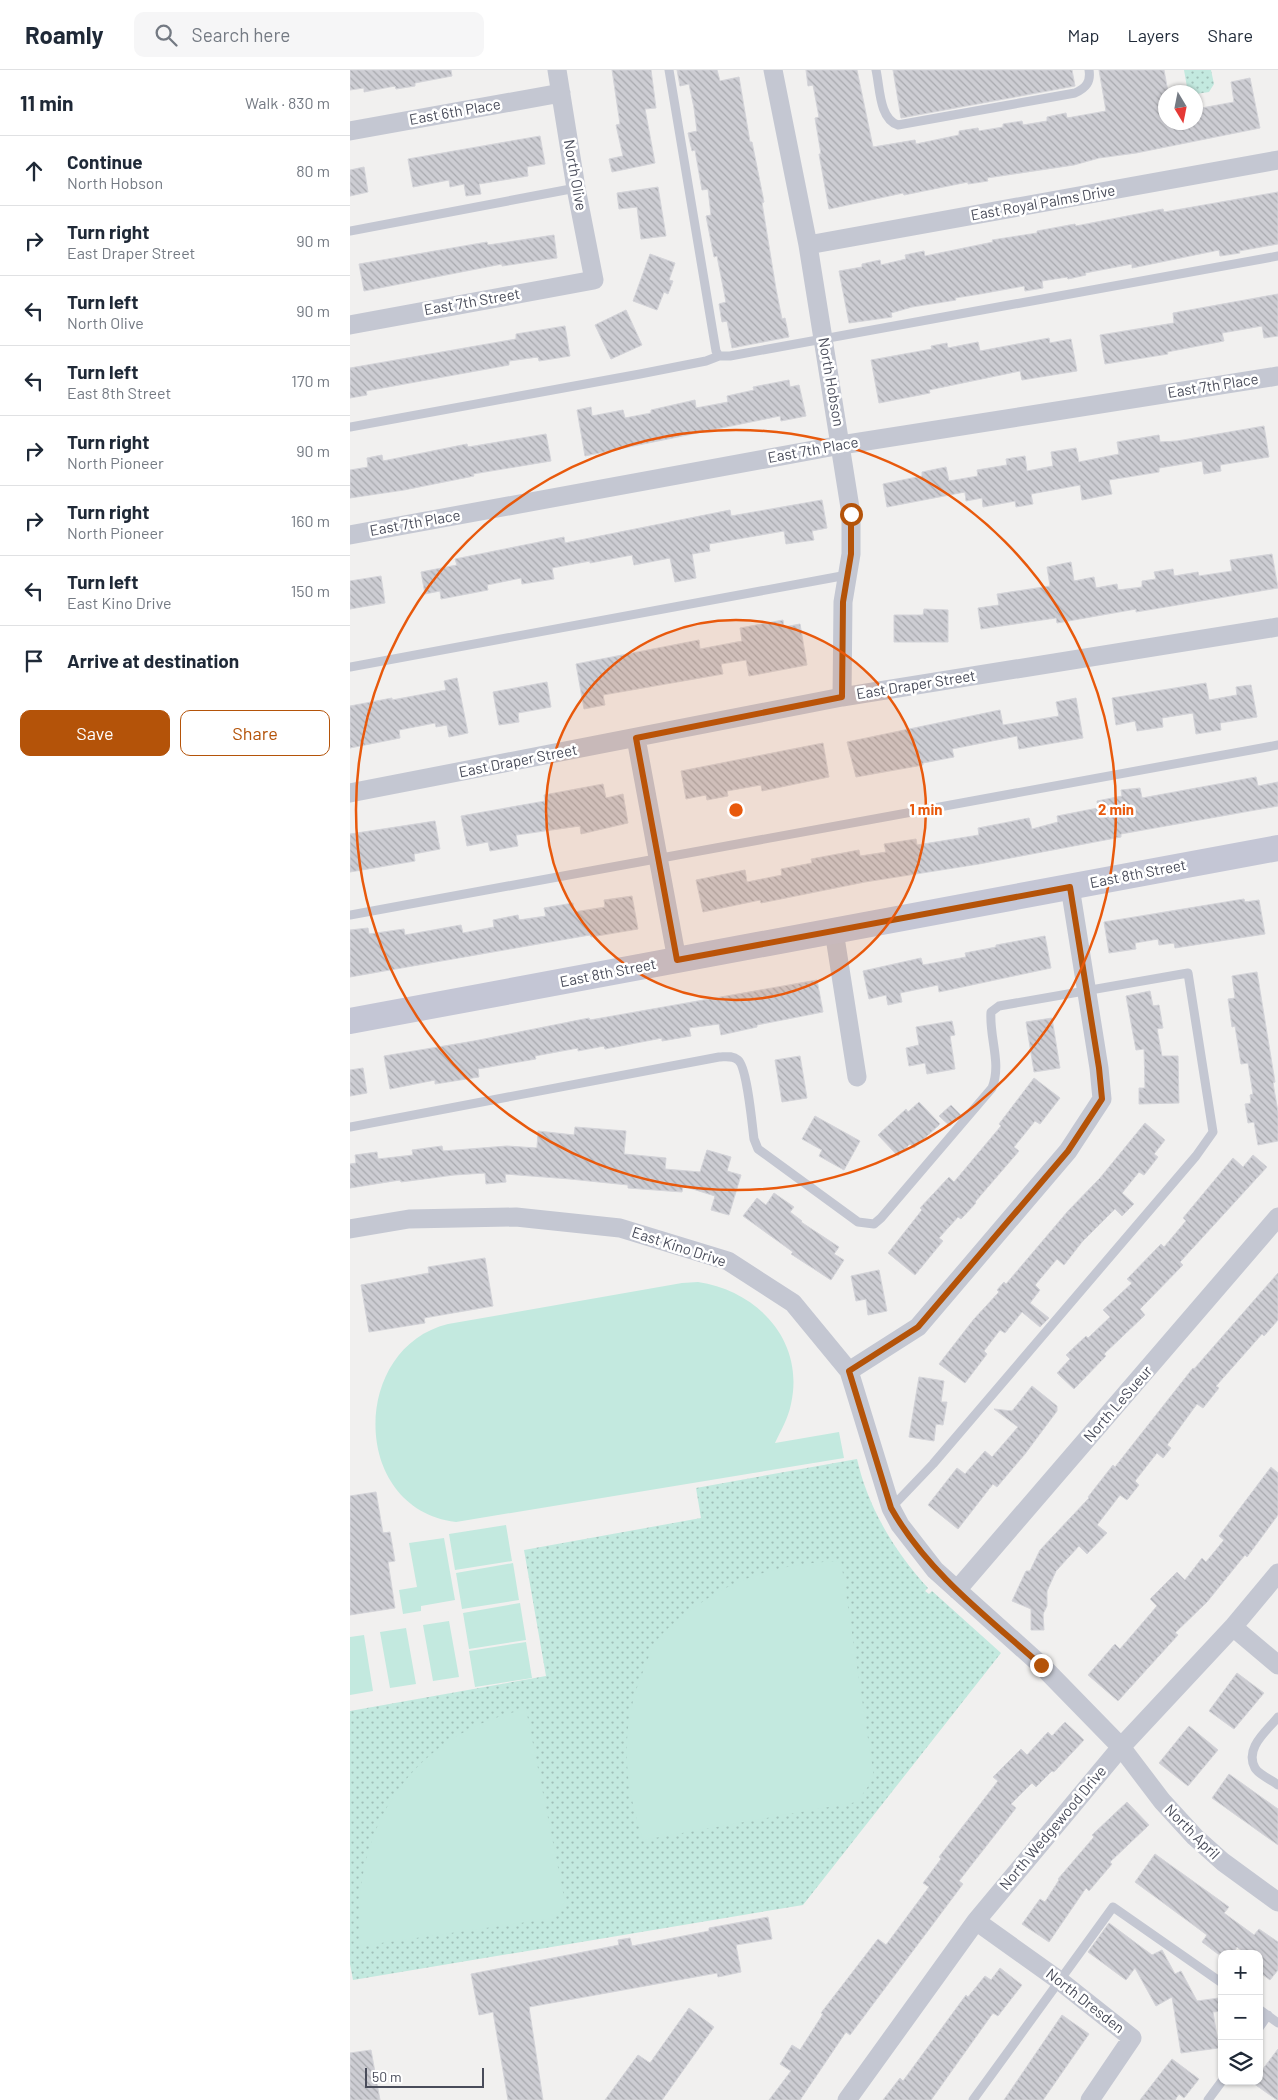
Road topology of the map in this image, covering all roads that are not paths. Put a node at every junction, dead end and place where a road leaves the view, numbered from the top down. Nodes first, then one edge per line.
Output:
1 (557, 70) edge
2 (669, 70) edge
3 (773, 70) edge
4 (876, 70) edge
5 (1088, 70) edge
6 (561, 93) junction
7 (350, 131) edge
8 (1278, 160) edge
9 (576, 188) junction
10 (350, 230) edge
11 (808, 245) junction
12 (1278, 256) edge
13 (594, 280) joint
14 (350, 325) edge
15 (824, 340) junction
16 (719, 356) junction
17 (1278, 376) edge
18 (350, 427) edge
19 (841, 445) junction
20 (350, 535) edge
21 (847, 575) junction
22 (1278, 627) edge
23 (350, 667) edge
24 (842, 697) junction
25 (636, 738) junction
26 (1278, 745) edge
27 (350, 793) edge
28 (1277, 853) edge
29 (658, 858) junction
30 (1070, 887) junction
31 (350, 915) edge
32 (834, 931) junction
33 (677, 960) junction
34 (1086, 990) junction
35 (350, 1021) edge
36 (857, 1077) dead end
37 (350, 1126) edge
38 (1278, 1217) edge
39 (350, 1229) edge
40 (849, 1371) junction
41 (891, 1508) junction
42 (1278, 1573) edge
43 (957, 1590) junction
44 (1233, 1628) junction
45 (1278, 1665) edge
46 (1278, 1717) edge
47 (1121, 1747) junction
48 (1278, 1785) edge
49 (1278, 1902) edge
50 (976, 1921) junction
51 (1218, 1980) edge
52 (1060, 1981) junction
53 (1263, 2012) edge
54 (1268, 2015) junction
55 (1263, 2022) edge
56 (1278, 2022) edge
57 (1219, 2085) edge
58 (847, 2100) edge
59 (973, 2100) edge
60 (1090, 2100) edge
61 (1208, 2100) edge

1 - 6 street, North Olive
2 - 16 lane
3 - 11 street, North Hobson
4 - 5 lane
6 - 7 street, East 6th Place
6 - 9 street, North Olive
8 - 11 street, East Royal Palms Drive
9 - 10 lane
9 - 13 street, North Olive
11 - 15 street, North Hobson
12 - 15 lane
13 - 14 street, East 7th Street
15 - 16 lane
15 - 19 street, North Hobson
16 - 18 lane
17 - 19 street, East 7th Place
19 - 20 street, East 7th Place
19 - 21 street, North Hobson
21 - 23 lane
21 - 24 street, North Hobson
22 - 24 street, East Draper Street
24 - 25 street, East Draper Street
25 - 27 street, East Draper Street
25 - 29 street
26 - 29 lane
28 - 30 street, East 8th Street
29 - 31 lane
29 - 33 street
30 - 32 street, East 8th Street
30 - 34 street
32 - 33 street, East 8th Street
32 - 36 street
33 - 35 street, East 8th Street
34 - 37 lane
34 - 40 street
34 - 41 lane
38 - 43 street, North LeSueur
39 - 40 street, East Kino Drive
40 - 41 street, East Kino Drive
41 - 43 street, East Kino Drive
42 - 44 street, North Wedgewood Drive
43 - 47 street, East Kino Drive
44 - 45 street
44 - 47 street, North Wedgewood Drive
46 - 48 lane
47 - 49 street, North April
47 - 50 street, North Wedgewood Drive
50 - 52 street, North Dresden
50 - 58 street, North Wedgewood Drive
51 - 52 lane
52 - 59 lane
52 - 60 street, North Dresden
53 - 54 lane
54 - 55 lane
54 - 56 lane
57 - 61 lane

